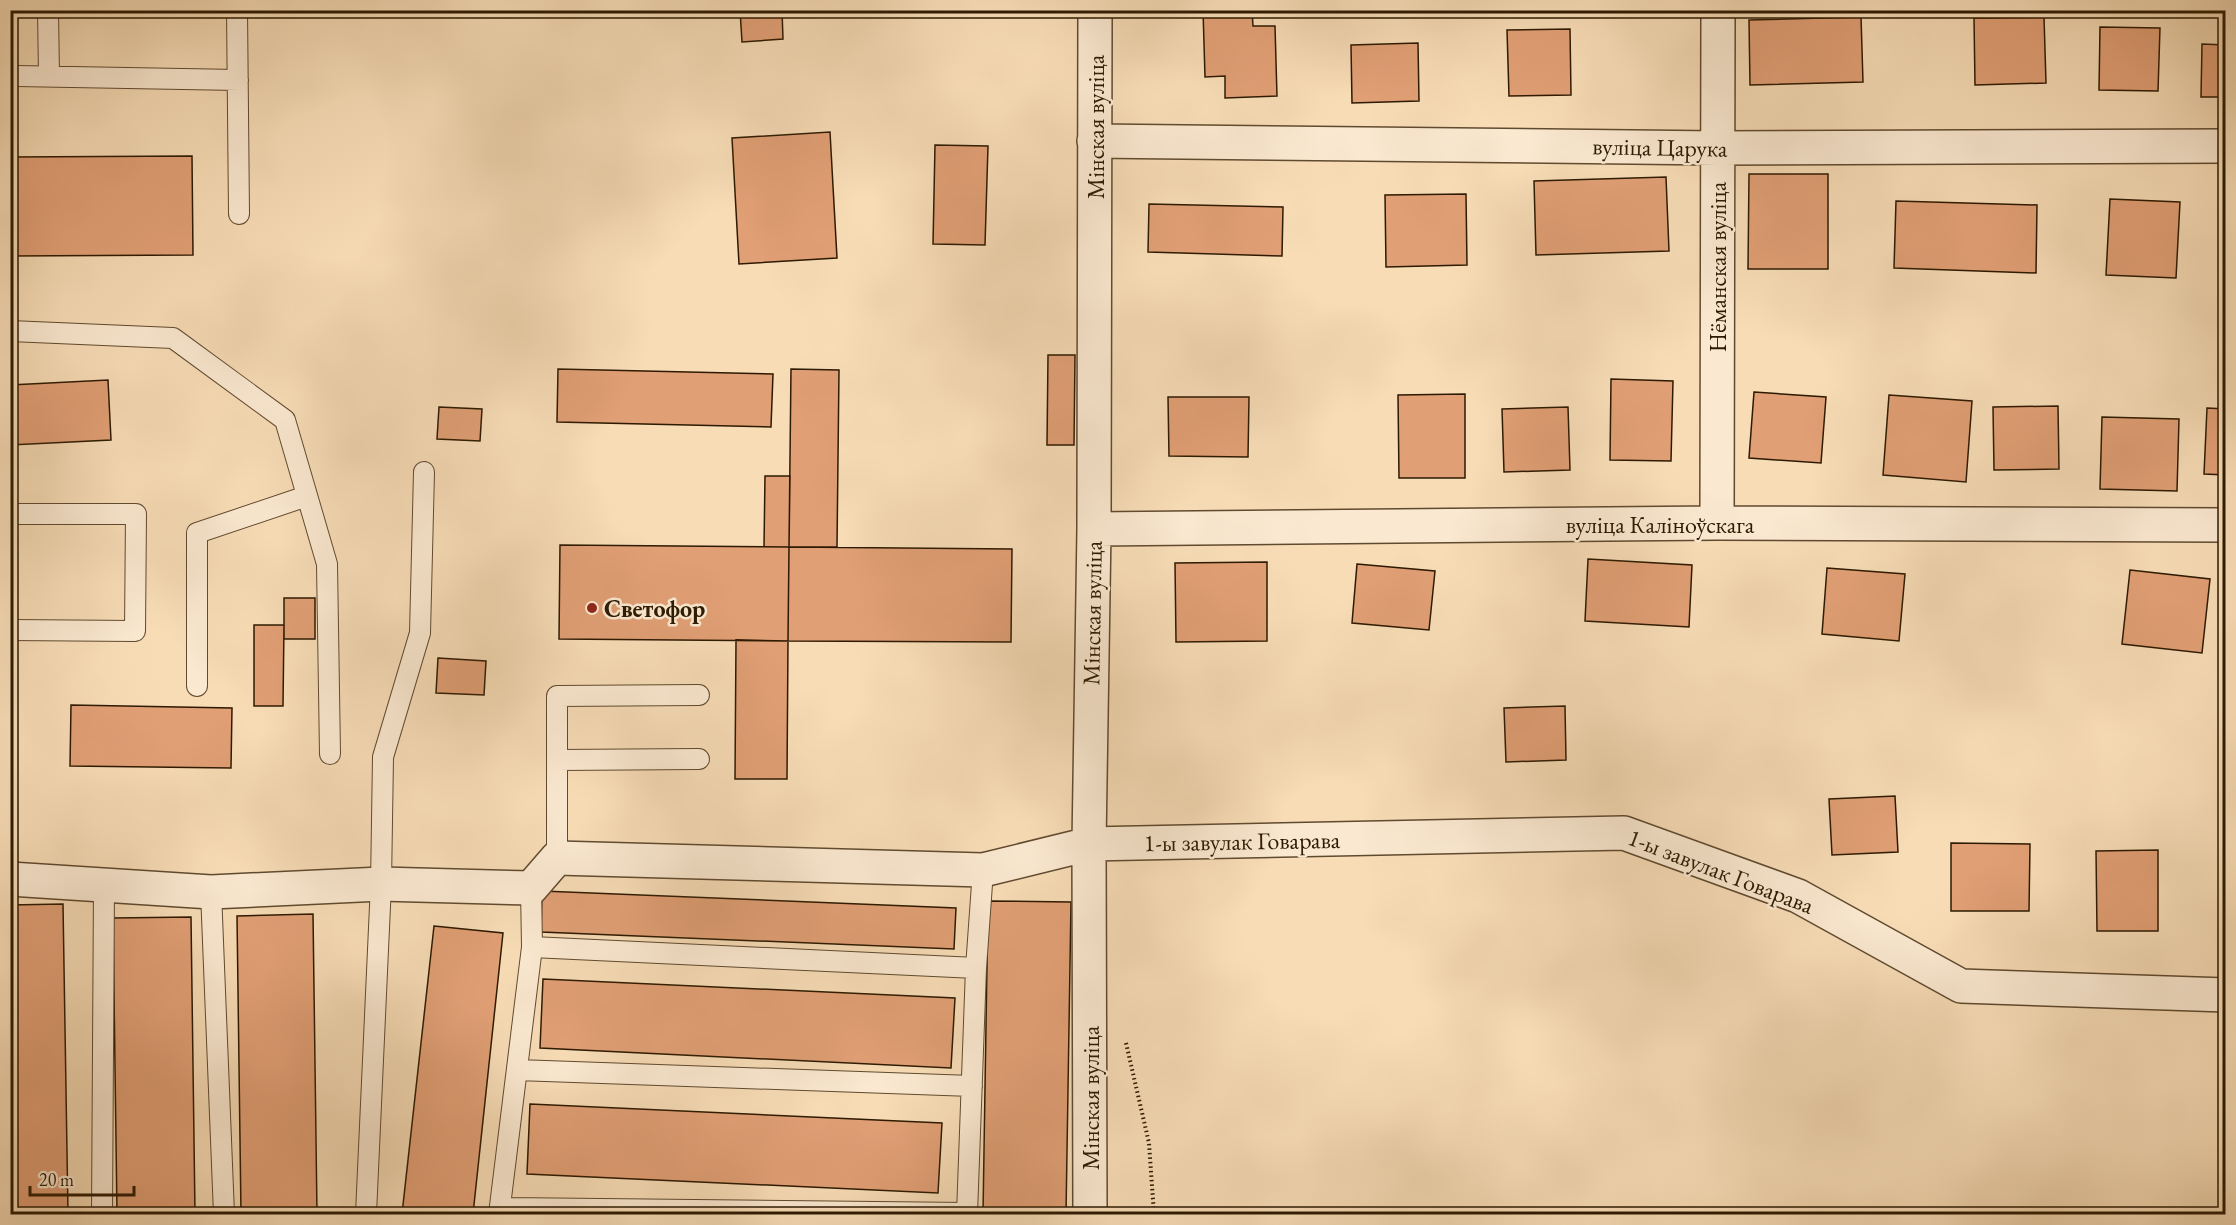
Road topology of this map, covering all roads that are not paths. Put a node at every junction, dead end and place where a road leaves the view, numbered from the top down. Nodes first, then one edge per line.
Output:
1 (48, 10) edge
2 (237, 10) edge
3 (1095, 10) edge
4 (1718, 10) edge
5 (16, 76) dead end
6 (49, 76) junction
7 (238, 80) junction
8 (1094, 141) junction
9 (2226, 146) edge
10 (1718, 148) junction
11 (239, 214) dead end
12 (10, 331) edge
13 (424, 472) dead end
14 (307, 496) junction
15 (10, 514) edge
16 (1717, 523) junction
17 (2226, 525) edge
18 (1094, 529) junction
19 (10, 630) edge
20 (197, 686) dead end
21 (699, 695) dead end
22 (330, 754) dead end
23 (699, 759) dead end
24 (557, 760) junction
25 (1089, 844) junction
26 (557, 858) junction
27 (983, 870) junction
28 (10, 879) edge
29 (381, 884) junction
30 (104, 885) junction
31 (531, 888) junction
32 (211, 892) junction
33 (532, 947) junction
34 (976, 968) junction
35 (2226, 996) edge
36 (517, 1070) junction
37 (972, 1086) junction
38 (499, 1211) edge
39 (967, 1214) edge
40 (102, 1215) edge
41 (224, 1215) edge
42 (366, 1215) edge
43 (1090, 1215) edge

1 - 6 lane
2 - 7 lane
3 - 8 street, Мінская вуліца
4 - 10 street, Нёманская вуліца
5 - 6 lane
6 - 7 lane
7 - 11 lane
8 - 10 street, вуліца Царука
8 - 18 street, Мінская вуліца
9 - 10 street, вуліца Царука
10 - 16 street, Нёманская вуліца
12 - 14 lane
13 - 29 lane
14 - 20 lane
14 - 22 lane
15 - 19 lane
16 - 17 street, вуліца Каліноўскага
16 - 18 street, вуліца Каліноўскага
18 - 25 street, Мінская вуліца
21 - 24 lane
23 - 24 lane
24 - 26 lane
25 - 27 street, 1-ы завулак Говарава
25 - 35 street, 1-ы завулак Говарава
25 - 43 street, Мінская вуліца
26 - 27 street, 1-ы завулак Говарава
26 - 31 street
27 - 34 lane
28 - 30 street
29 - 31 street
29 - 32 street
29 - 42 lane
30 - 32 street
30 - 40 lane
31 - 33 lane
32 - 41 lane
33 - 34 lane
33 - 36 lane
34 - 37 lane
36 - 37 lane
36 - 38 lane
37 - 39 lane
38 - 39 lane

